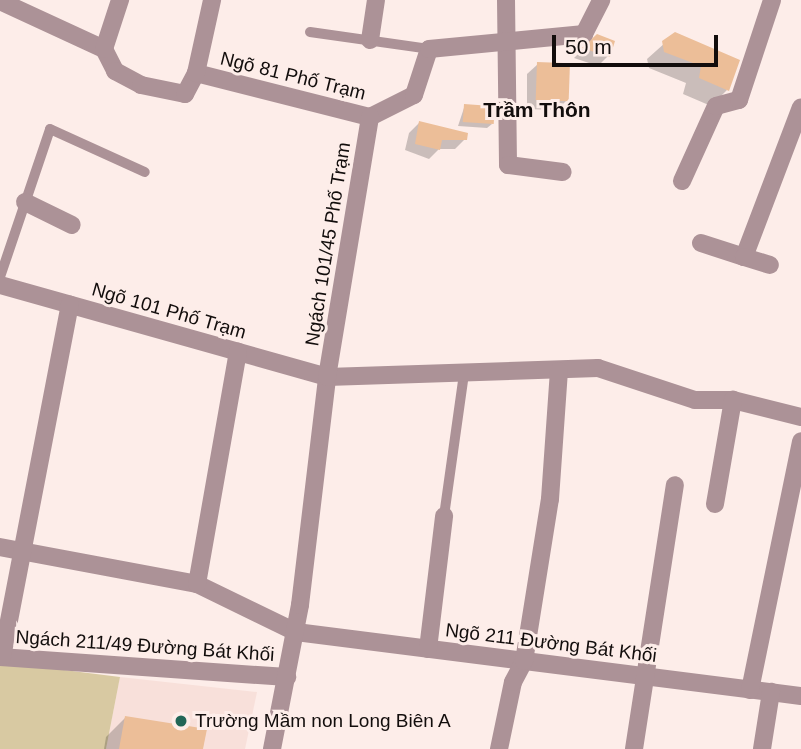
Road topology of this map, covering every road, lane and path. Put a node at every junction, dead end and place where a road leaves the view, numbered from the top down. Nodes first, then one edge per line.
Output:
1 (120, 0) edge
2 (212, 0) edge
3 (376, 0) edge
4 (506, 0) edge
5 (601, 0) edge
6 (772, 0) edge
7 (0, 1) edge
8 (310, 32) dead end
9 (370, 40) junction
10 (506, 43) junction
11 (104, 49) junction
12 (429, 49) junction
13 (195, 74) junction
14 (801, 107) edge
15 (370, 117) junction
16 (145, 172) dead end
17 (563, 172) dead end
18 (682, 181) dead end
19 (25, 202) junction
20 (72, 225) dead end
21 (701, 243) dead end
22 (744, 257) junction
23 (770, 265) dead end
24 (0, 277) edge
25 (0, 285) edge
26 (70, 305) junction
27 (238, 352) junction
28 (559, 371) junction
29 (464, 374) junction
30 (327, 377) junction
31 (733, 400) junction
32 (801, 417) edge
33 (800, 450) edge
34 (675, 485) dead end
35 (715, 505) dead end
36 (444, 516) joint
37 (0, 547) edge
38 (21, 551) junction
39 (197, 584) junction
40 (296, 632) junction
41 (428, 649) junction
42 (1, 657) edge
43 (524, 661) junction
44 (287, 677) junction
45 (647, 677) junction
46 (750, 690) junction
47 (771, 692) junction
48 (801, 696) edge
49 (272, 749) edge
50 (499, 749) edge
51 (634, 749) edge
52 (762, 749) edge

1 - 11 street
2 - 13 street
3 - 9 street
4 - 10 street
5 - 10 street
6 - 18 street
7 - 11 street, Ngõ 81 Phố Trạm
8 - 9 lane
9 - 12 lane
10 - 12 street
10 - 17 street
11 - 13 street, Ngõ 81 Phố Trạm
12 - 15 street, Ngõ 81 Phố Trạm
13 - 15 street, Ngõ 81 Phố Trạm
14 - 22 street
15 - 30 street, Ngách 101/45 Phố Trạm
16 - 19 lane
19 - 20 street
19 - 24 lane
21 - 22 street
22 - 23 street
25 - 26 street, Ngõ 101 Phố Trạm
26 - 27 street, Ngõ 101 Phố Trạm
26 - 38 street
27 - 30 street, Ngõ 101 Phố Trạm
27 - 39 street
28 - 29 street, Ngõ 101 Phố Trạm
28 - 31 street, Ngõ 101 Phố Trạm
28 - 43 street
29 - 30 street, Ngõ 101 Phố Trạm
29 - 36 lane
30 - 40 street
31 - 32 street, Ngõ 101 Phố Trạm
31 - 35 street
33 - 46 street
34 - 45 street
36 - 41 street
37 - 38 street, Ngõ 211 Đường Bát Khối
38 - 39 street, Ngõ 211 Đường Bát Khối
38 - 42 street
39 - 40 street, Ngõ 211 Đường Bát Khối
40 - 41 street, Ngõ 211 Đường Bát Khối
40 - 44 street
41 - 43 street, Ngõ 211 Đường Bát Khối
42 - 44 street, Ngách 211/49 Đường Bát Khối
43 - 45 street, Ngõ 211 Đường Bát Khối
43 - 50 street
44 - 49 street
45 - 46 street, Ngõ 211 Đường Bát Khối
45 - 51 street
46 - 47 street, Ngõ 211 Đường Bát Khối
47 - 48 street, Ngõ 211 Đường Bát Khối
47 - 52 street

